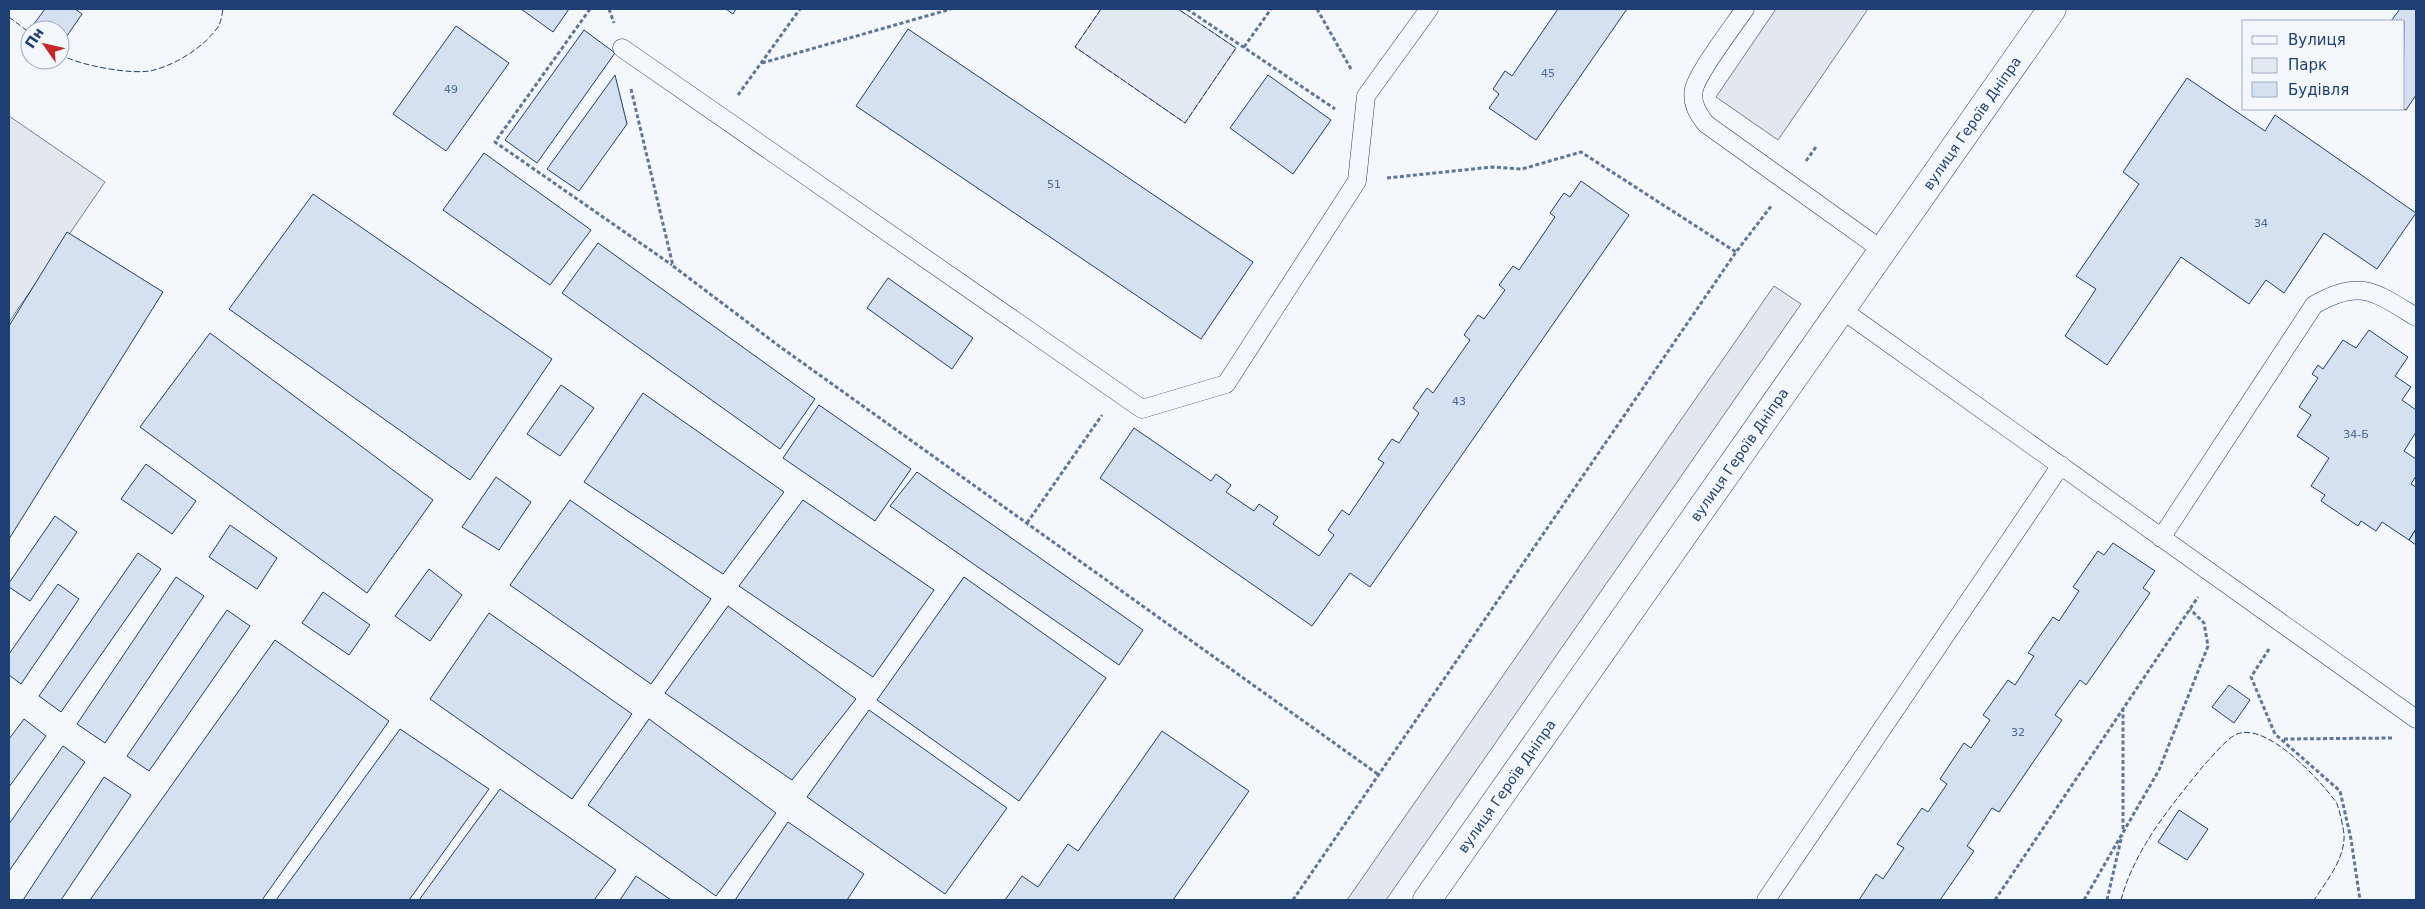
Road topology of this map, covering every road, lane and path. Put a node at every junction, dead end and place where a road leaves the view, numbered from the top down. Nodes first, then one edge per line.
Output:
1 (590, 9) edge
2 (609, 9) edge
3 (800, 9) edge
4 (951, 9) edge
5 (1187, 9) edge
6 (1271, 9) edge
7 (1317, 9) edge
8 (1428, 9) edge
9 (1745, 9) edge
10 (2052, 9) edge
11 (1244, 47) junction
12 (622, 48) junction
13 (762, 63) junction
14 (1366, 96) junction
15 (722, 118) junction
16 (1363, 128) junction
17 (1816, 147) dead end
18 (1357, 181) junction
19 (1789, 184) junction
20 (1882, 250) junction
21 (1736, 252) junction
22 (673, 266) junction
23 (1841, 309) junction
24 (2416, 316) edge
25 (1118, 392) junction
26 (2061, 465) junction
27 (1027, 523) junction
28 (2162, 538) junction
29 (2213, 574) junction
30 (2190, 608) junction
31 (2251, 678) dead end
32 (2123, 710) junction
33 (2416, 720) edge
34 (2399, 738) dead end
35 (2283, 739) junction
36 (1378, 775) junction
37 (2123, 831) junction
38 (1293, 900) edge
39 (1427, 900) edge
40 (1766, 900) edge
41 (1995, 900) edge
42 (2084, 900) edge
43 (2108, 900) edge
44 (2360, 900) edge

1 - 22 path
2 - 12 path
3 - 13 path
4 - 13 path
5 - 11 path
6 - 11 path
7 - 14 path
8 - 14 lane
9 - 19 lane
10 - 20 main road, вулиця Героїв Дніпра
11 - 16 path
12 - 15 lane
12 - 22 path
13 - 15 path
14 - 16 lane
15 - 25 lane
16 - 18 lane
17 - 19 path
18 - 21 path
18 - 25 lane
19 - 20 lane
19 - 21 path
20 - 23 main road, вулиця Героїв Дніпра
21 - 36 path
22 - 27 path
23 - 26 lane
23 - 39 main road, вулиця Героїв Дніпра
24 - 28 lane
25 - 27 path
26 - 28 lane
26 - 40 lane
27 - 36 path
28 - 29 lane
29 - 30 path
29 - 33 lane
30 - 32 path
30 - 37 path
31 - 35 path
32 - 37 path
32 - 41 path
34 - 35 path
35 - 44 path
36 - 38 path
37 - 42 path
37 - 43 path

